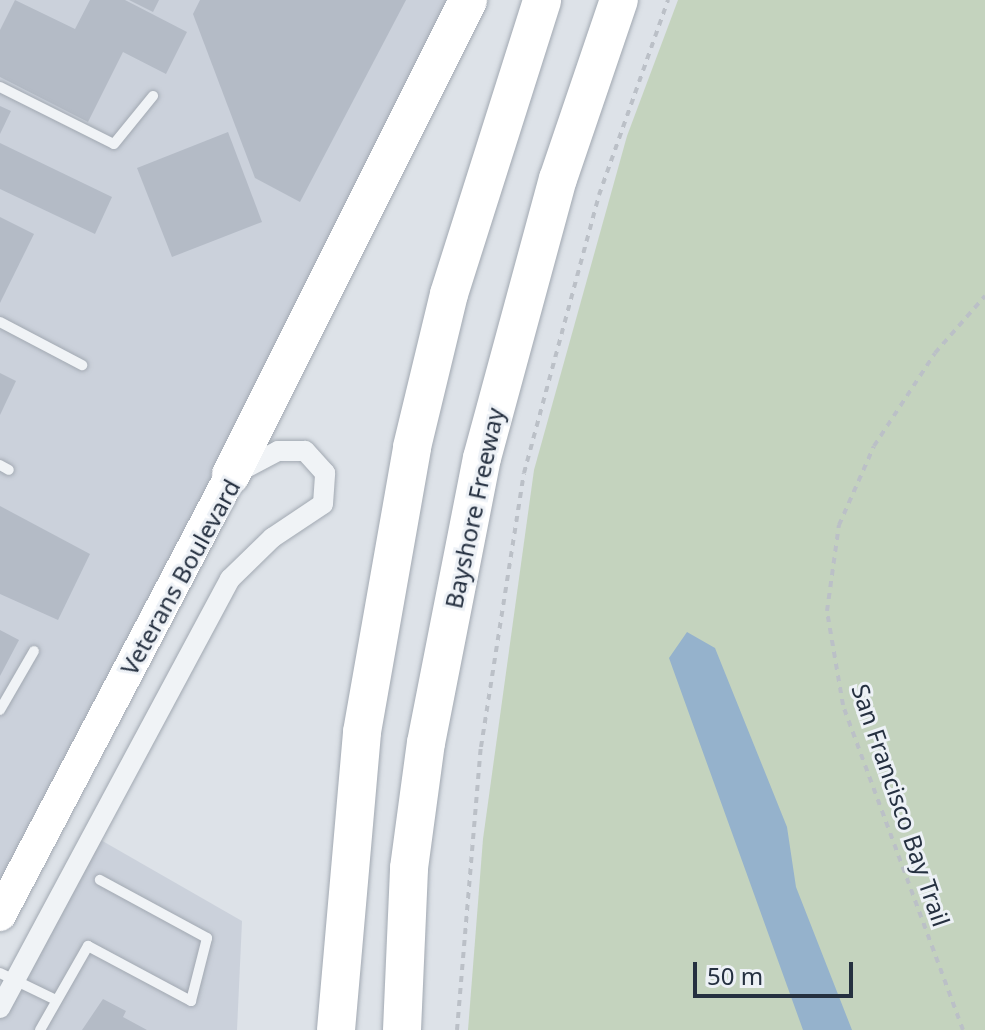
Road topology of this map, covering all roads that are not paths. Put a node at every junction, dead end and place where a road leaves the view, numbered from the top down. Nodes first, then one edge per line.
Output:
1 (468, 0) edge
2 (542, 0) edge
3 (619, 0) edge
4 (0, 87) edge
5 (153, 96) dead end
6 (0, 322) edge
7 (82, 365) dead end
8 (231, 475) junction
9 (34, 651) dead end
10 (0, 710) edge
11 (100, 880) dead end
12 (0, 915) edge
13 (7, 977) edge
14 (56, 1000) junction
15 (0, 1008) edge
16 (40, 1030) edge
17 (336, 1030) edge
18 (402, 1030) edge

1 - 8 highway
2 - 17 highway
3 - 18 highway, Bayshore Freeway
4 - 5 lane
6 - 7 lane
8 - 12 main road, Veterans Boulevard
8 - 13 street, Veterans Boulevard
9 - 10 lane
11 - 14 lane
13 - 14 lane
13 - 15 street, Veterans Boulevard
14 - 16 lane

